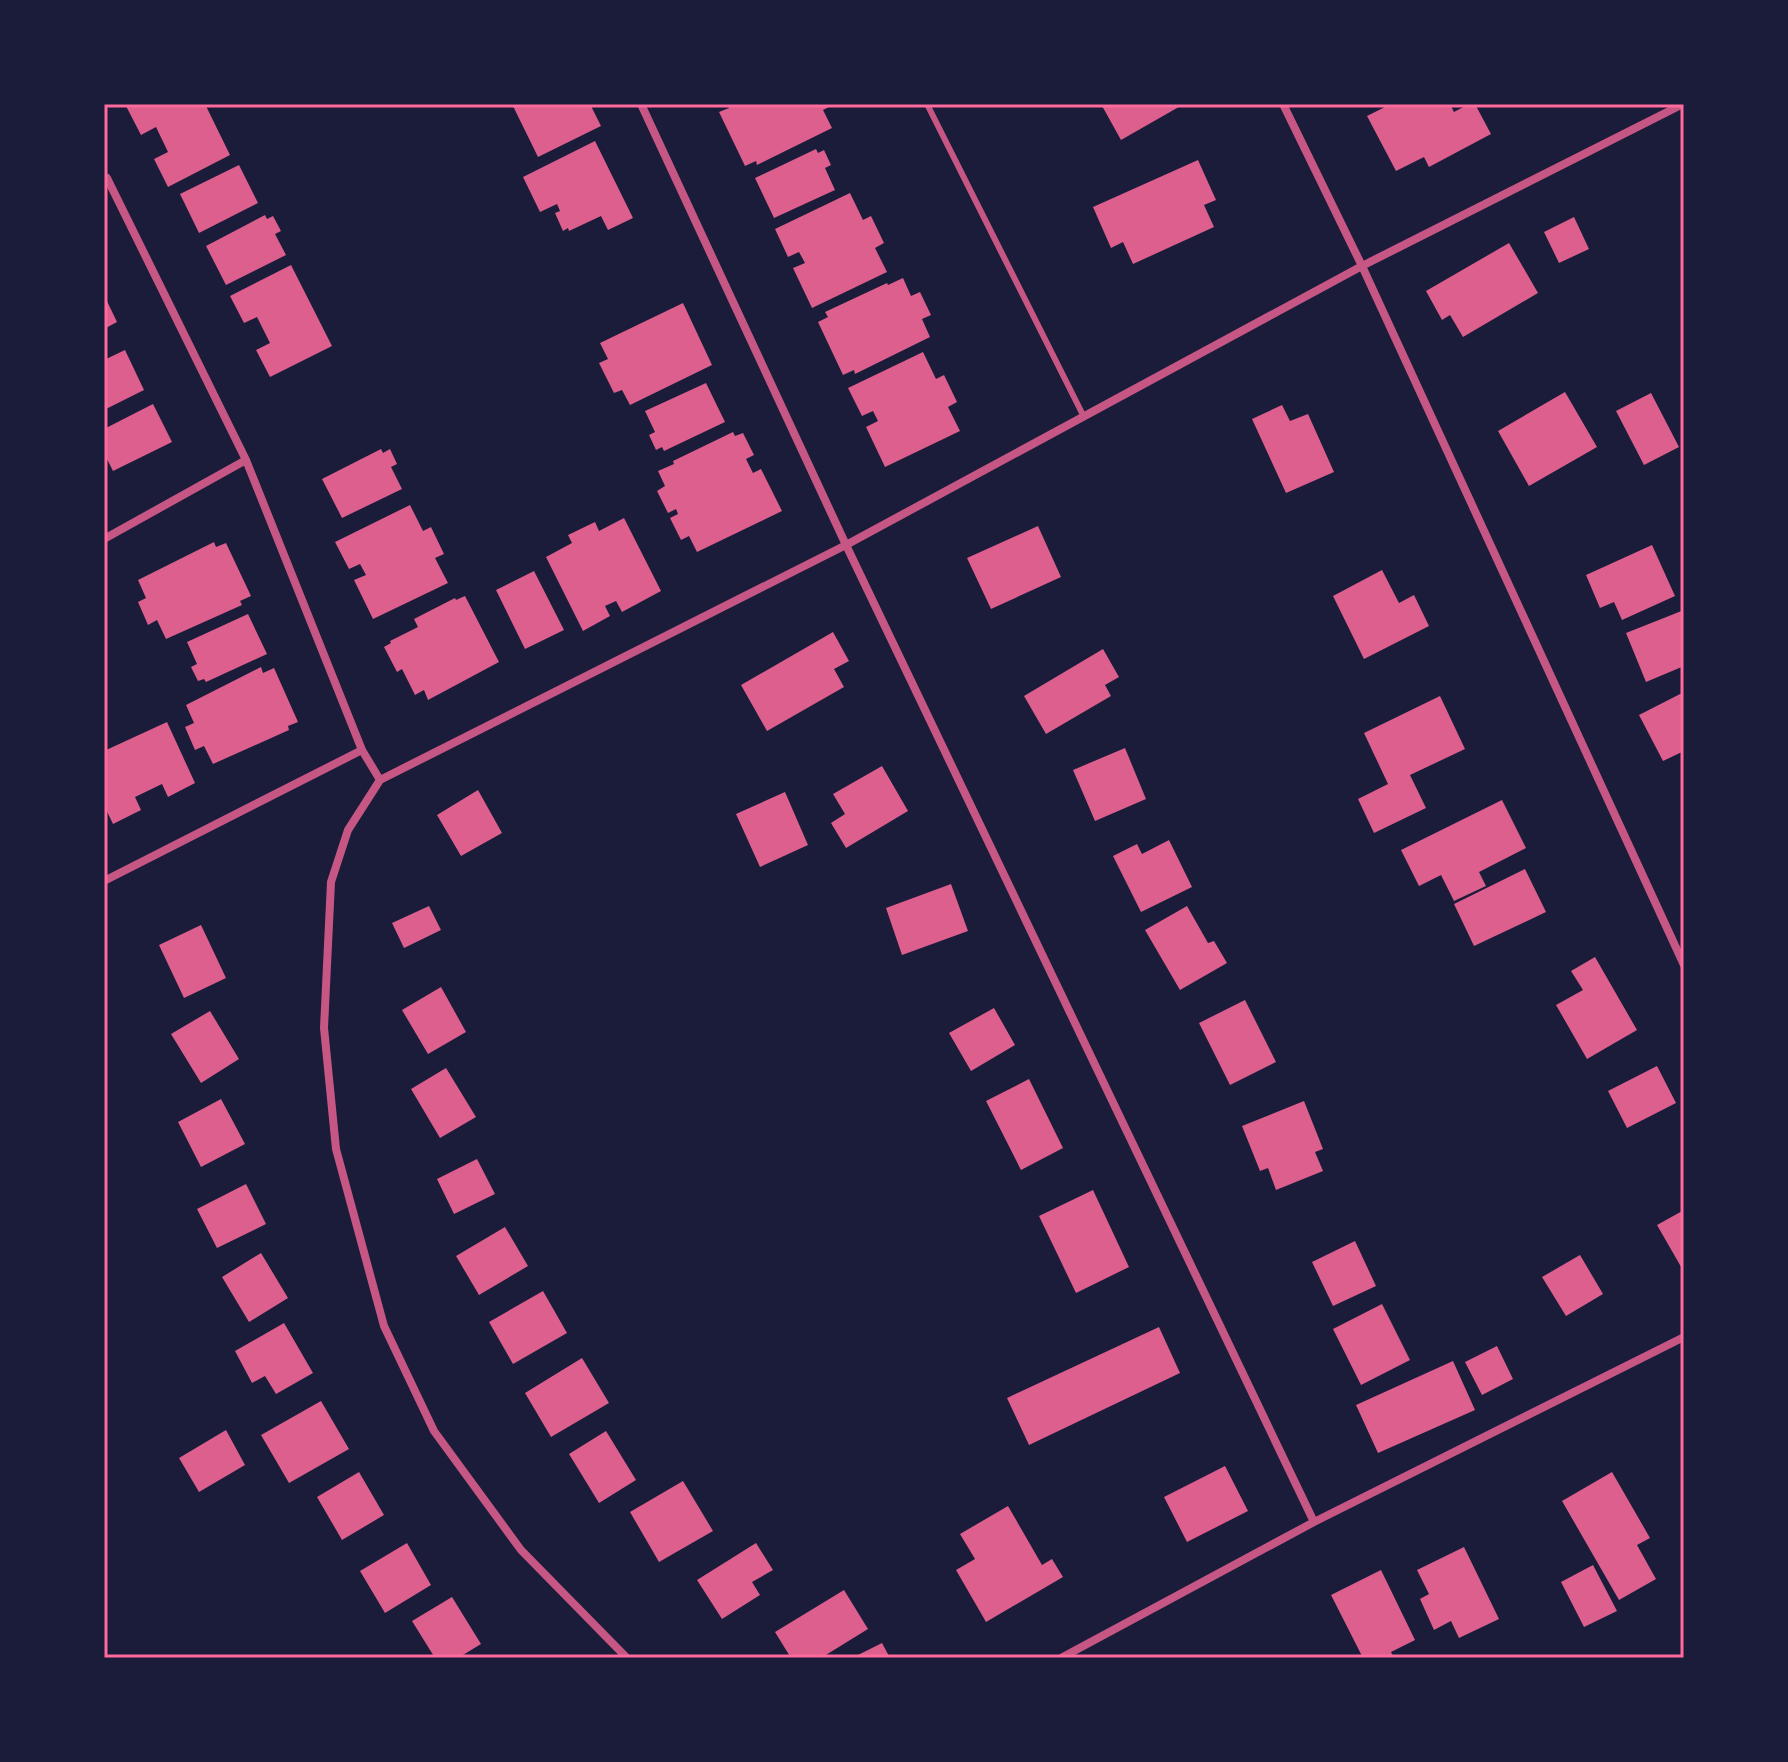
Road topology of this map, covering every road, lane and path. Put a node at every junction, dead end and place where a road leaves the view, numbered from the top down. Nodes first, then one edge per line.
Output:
1 (641, 104) edge
2 (927, 104) edge
3 (1283, 104) edge
4 (1683, 104) edge
5 (105, 177) edge
6 (1362, 266) junction
7 (1084, 417) junction
8 (246, 460) junction
9 (104, 539) edge
10 (846, 545) junction
11 (362, 750) junction
12 (380, 780) junction
13 (104, 881) edge
14 (1684, 965) edge
15 (1684, 1337) edge
16 (1314, 1522) junction
17 (627, 1658) edge
18 (1061, 1658) edge

1 - 10 street
2 - 7 lane
3 - 6 street
4 - 6 street
5 - 8 street
6 - 7 street
6 - 14 street
7 - 10 street
8 - 9 street
8 - 11 street
10 - 12 street
10 - 16 street
11 - 12 street
11 - 13 street
12 - 17 street
15 - 16 street
16 - 18 street

